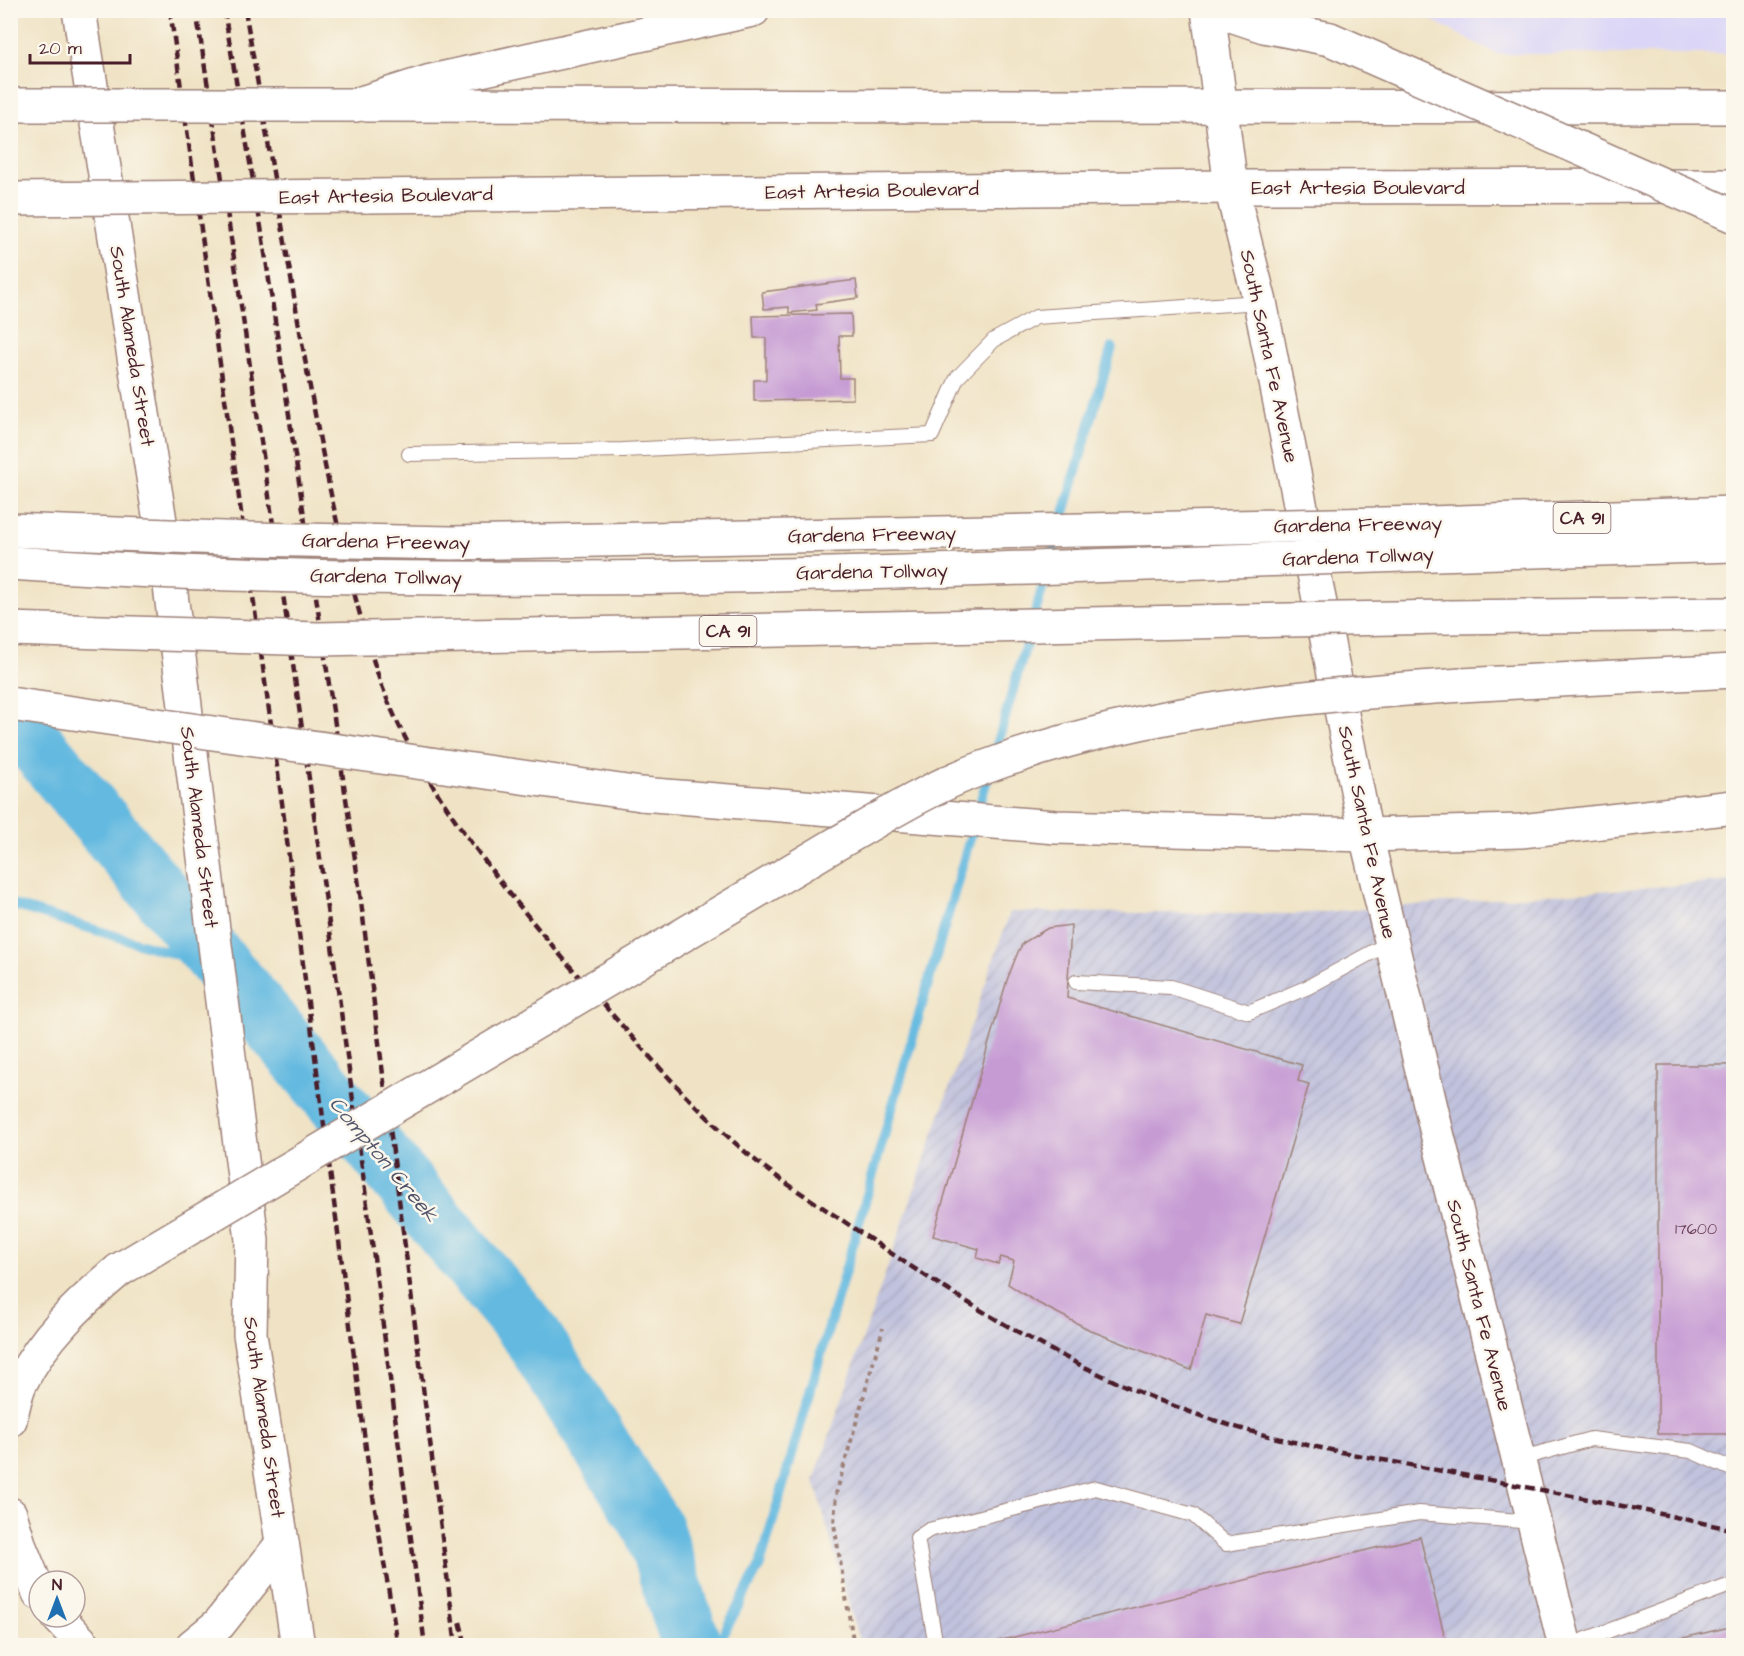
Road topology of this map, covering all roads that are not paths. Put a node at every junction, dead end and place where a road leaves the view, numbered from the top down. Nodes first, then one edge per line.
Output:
1 (79, 10) edge
2 (753, 10) edge
3 (1208, 10) edge
4 (1216, 10) edge
5 (1279, 10) edge
6 (1330, 39) junction
7 (10, 105) edge
8 (355, 105) junction
9 (1218, 105) junction
10 (1734, 107) edge
11 (1734, 186) edge
12 (1232, 187) junction
13 (10, 199) edge
14 (1734, 216) edge
15 (1260, 302) junction
16 (409, 454) dead end
17 (1734, 513) edge
18 (10, 530) edge
19 (1433, 538) junction
20 (1734, 545) edge
21 (10, 563) edge
22 (1734, 614) edge
23 (10, 629) edge
24 (1734, 671) edge
25 (10, 704) edge
26 (1734, 807) edge
27 (1366, 835) junction
28 (1391, 942) junction
29 (1076, 982) dead end
30 (10, 1420) edge
31 (1519, 1459) junction
32 (1734, 1470) edge
33 (10, 1514) edge
34 (1534, 1522) junction
35 (282, 1544) junction
36 (29, 1569) edge
37 (1725, 1587) dead end
38 (69, 1629) edge
39 (85, 1646) edge
40 (192, 1646) edge
41 (298, 1646) edge
42 (936, 1646) edge
43 (1567, 1646) edge

1 - 35 main road, South Alameda Street, bridge
2 - 8 main road
3 - 9 main road, South Santa Fe Avenue
4 - 6 main road
5 - 6 main road
6 - 14 main road, bridge
7 - 8 main road, bridge
8 - 9 main road
9 - 10 main road
9 - 12 main road, South Santa Fe Avenue
11 - 12 main road, East Artesia Boulevard
12 - 13 main road, East Artesia Boulevard, bridge
12 - 15 main road, South Santa Fe Avenue
15 - 16 lane
15 - 27 main road, South Santa Fe Avenue
17 - 19 main road, Gardena Freeway / CA 91
18 - 19 main road, Gardena Freeway / CA 91, bridge
19 - 20 main road, Gardena Tollway
19 - 21 main road, Gardena Tollway, bridge
22 - 23 main road, CA 91, bridge
24 - 30 main road, bridge
25 - 27 main road, bridge
26 - 27 main road
27 - 28 main road, South Santa Fe Avenue
28 - 29 lane
28 - 31 main road, South Santa Fe Avenue
31 - 32 lane
31 - 34 main road, South Santa Fe Avenue
33 - 36 main road
34 - 42 lane
34 - 43 main road, South Santa Fe Avenue
35 - 40 main road
35 - 41 main road, South Alameda Street
37 - 43 lane
38 - 39 main road

